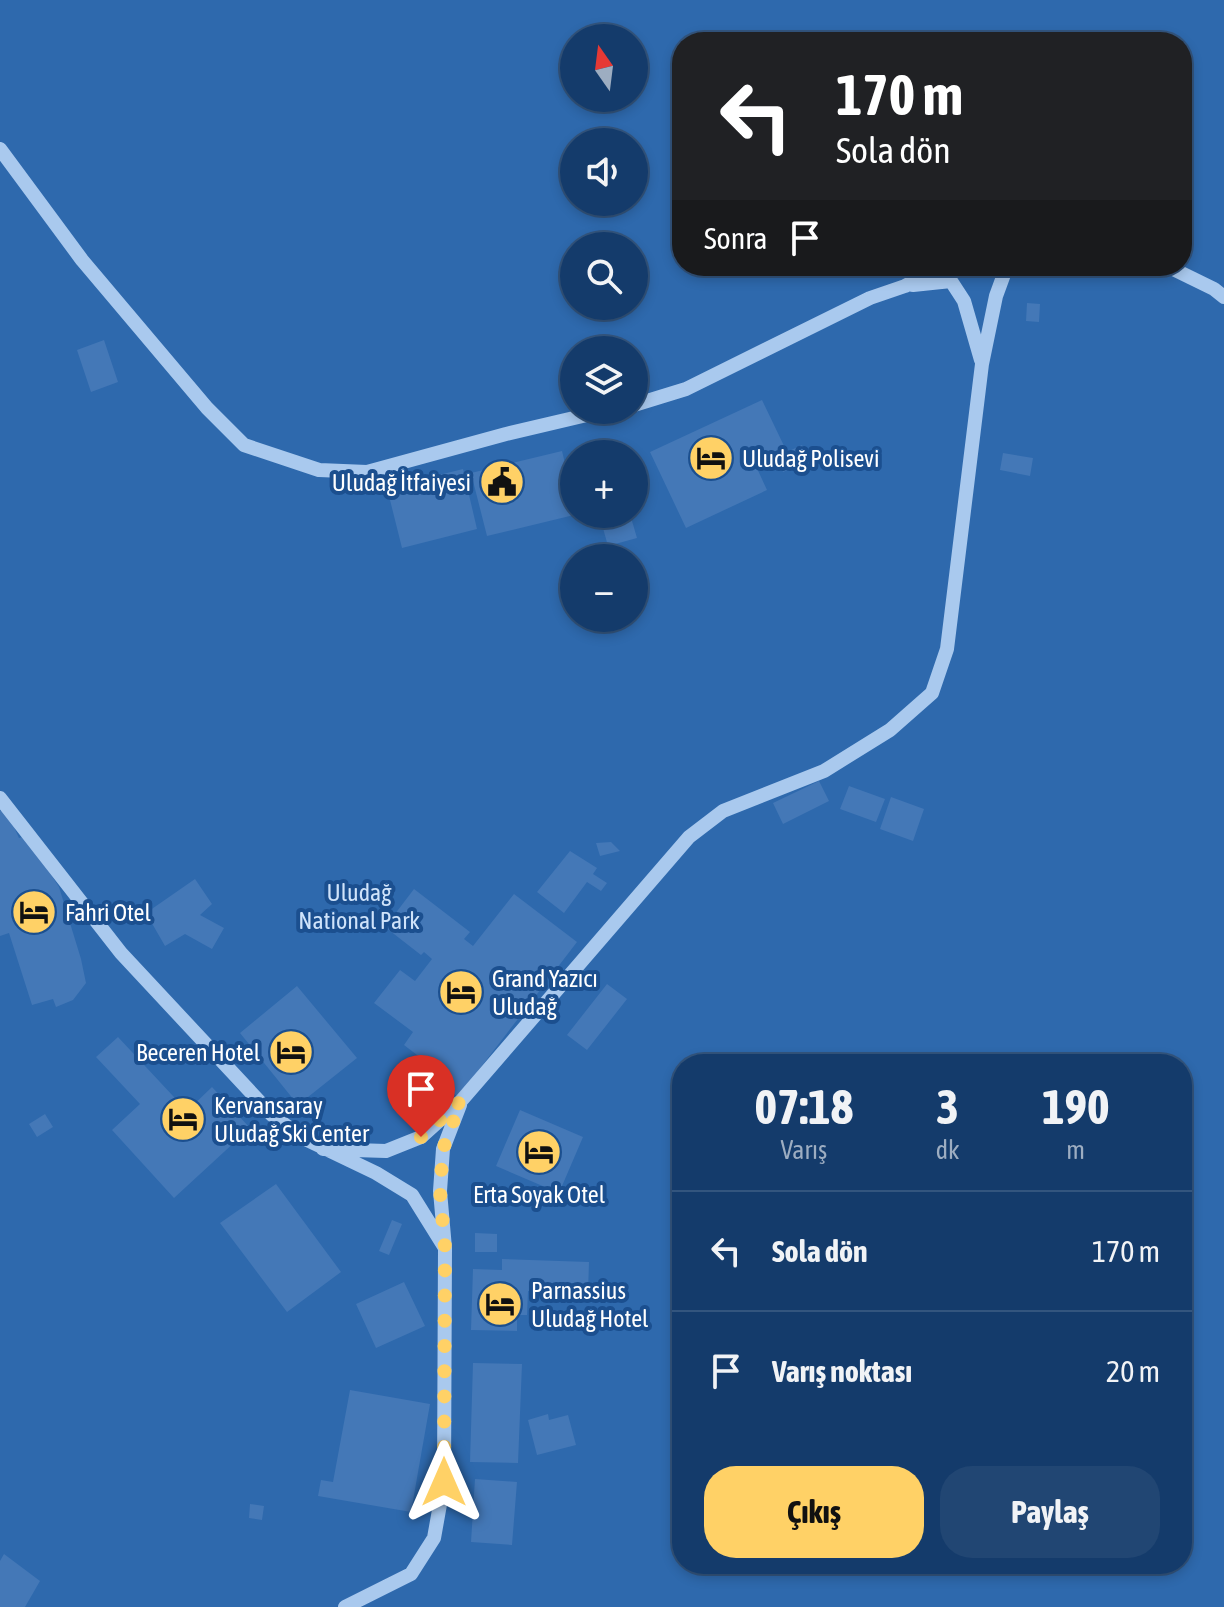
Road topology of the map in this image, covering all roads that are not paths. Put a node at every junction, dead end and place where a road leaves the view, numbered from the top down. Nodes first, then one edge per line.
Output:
1 (0, 149) edge
2 (924, 276) edge
3 (1003, 276) edge
4 (1187, 276) edge
5 (905, 286) junction
6 (1224, 297) edge
7 (982, 364) junction
8 (648, 401) edge
9 (560, 421) edge
10 (0, 798) edge
11 (461, 1101) junction
12 (323, 1149) junction
13 (445, 1248) junction
14 (345, 1607) edge

1 - 9 street
2 - 5 street
3 - 7 street
4 - 6 street
5 - 7 street
5 - 8 street
7 - 11 street
10 - 12 street
11 - 12 street
11 - 13 street
12 - 13 street
13 - 14 street

